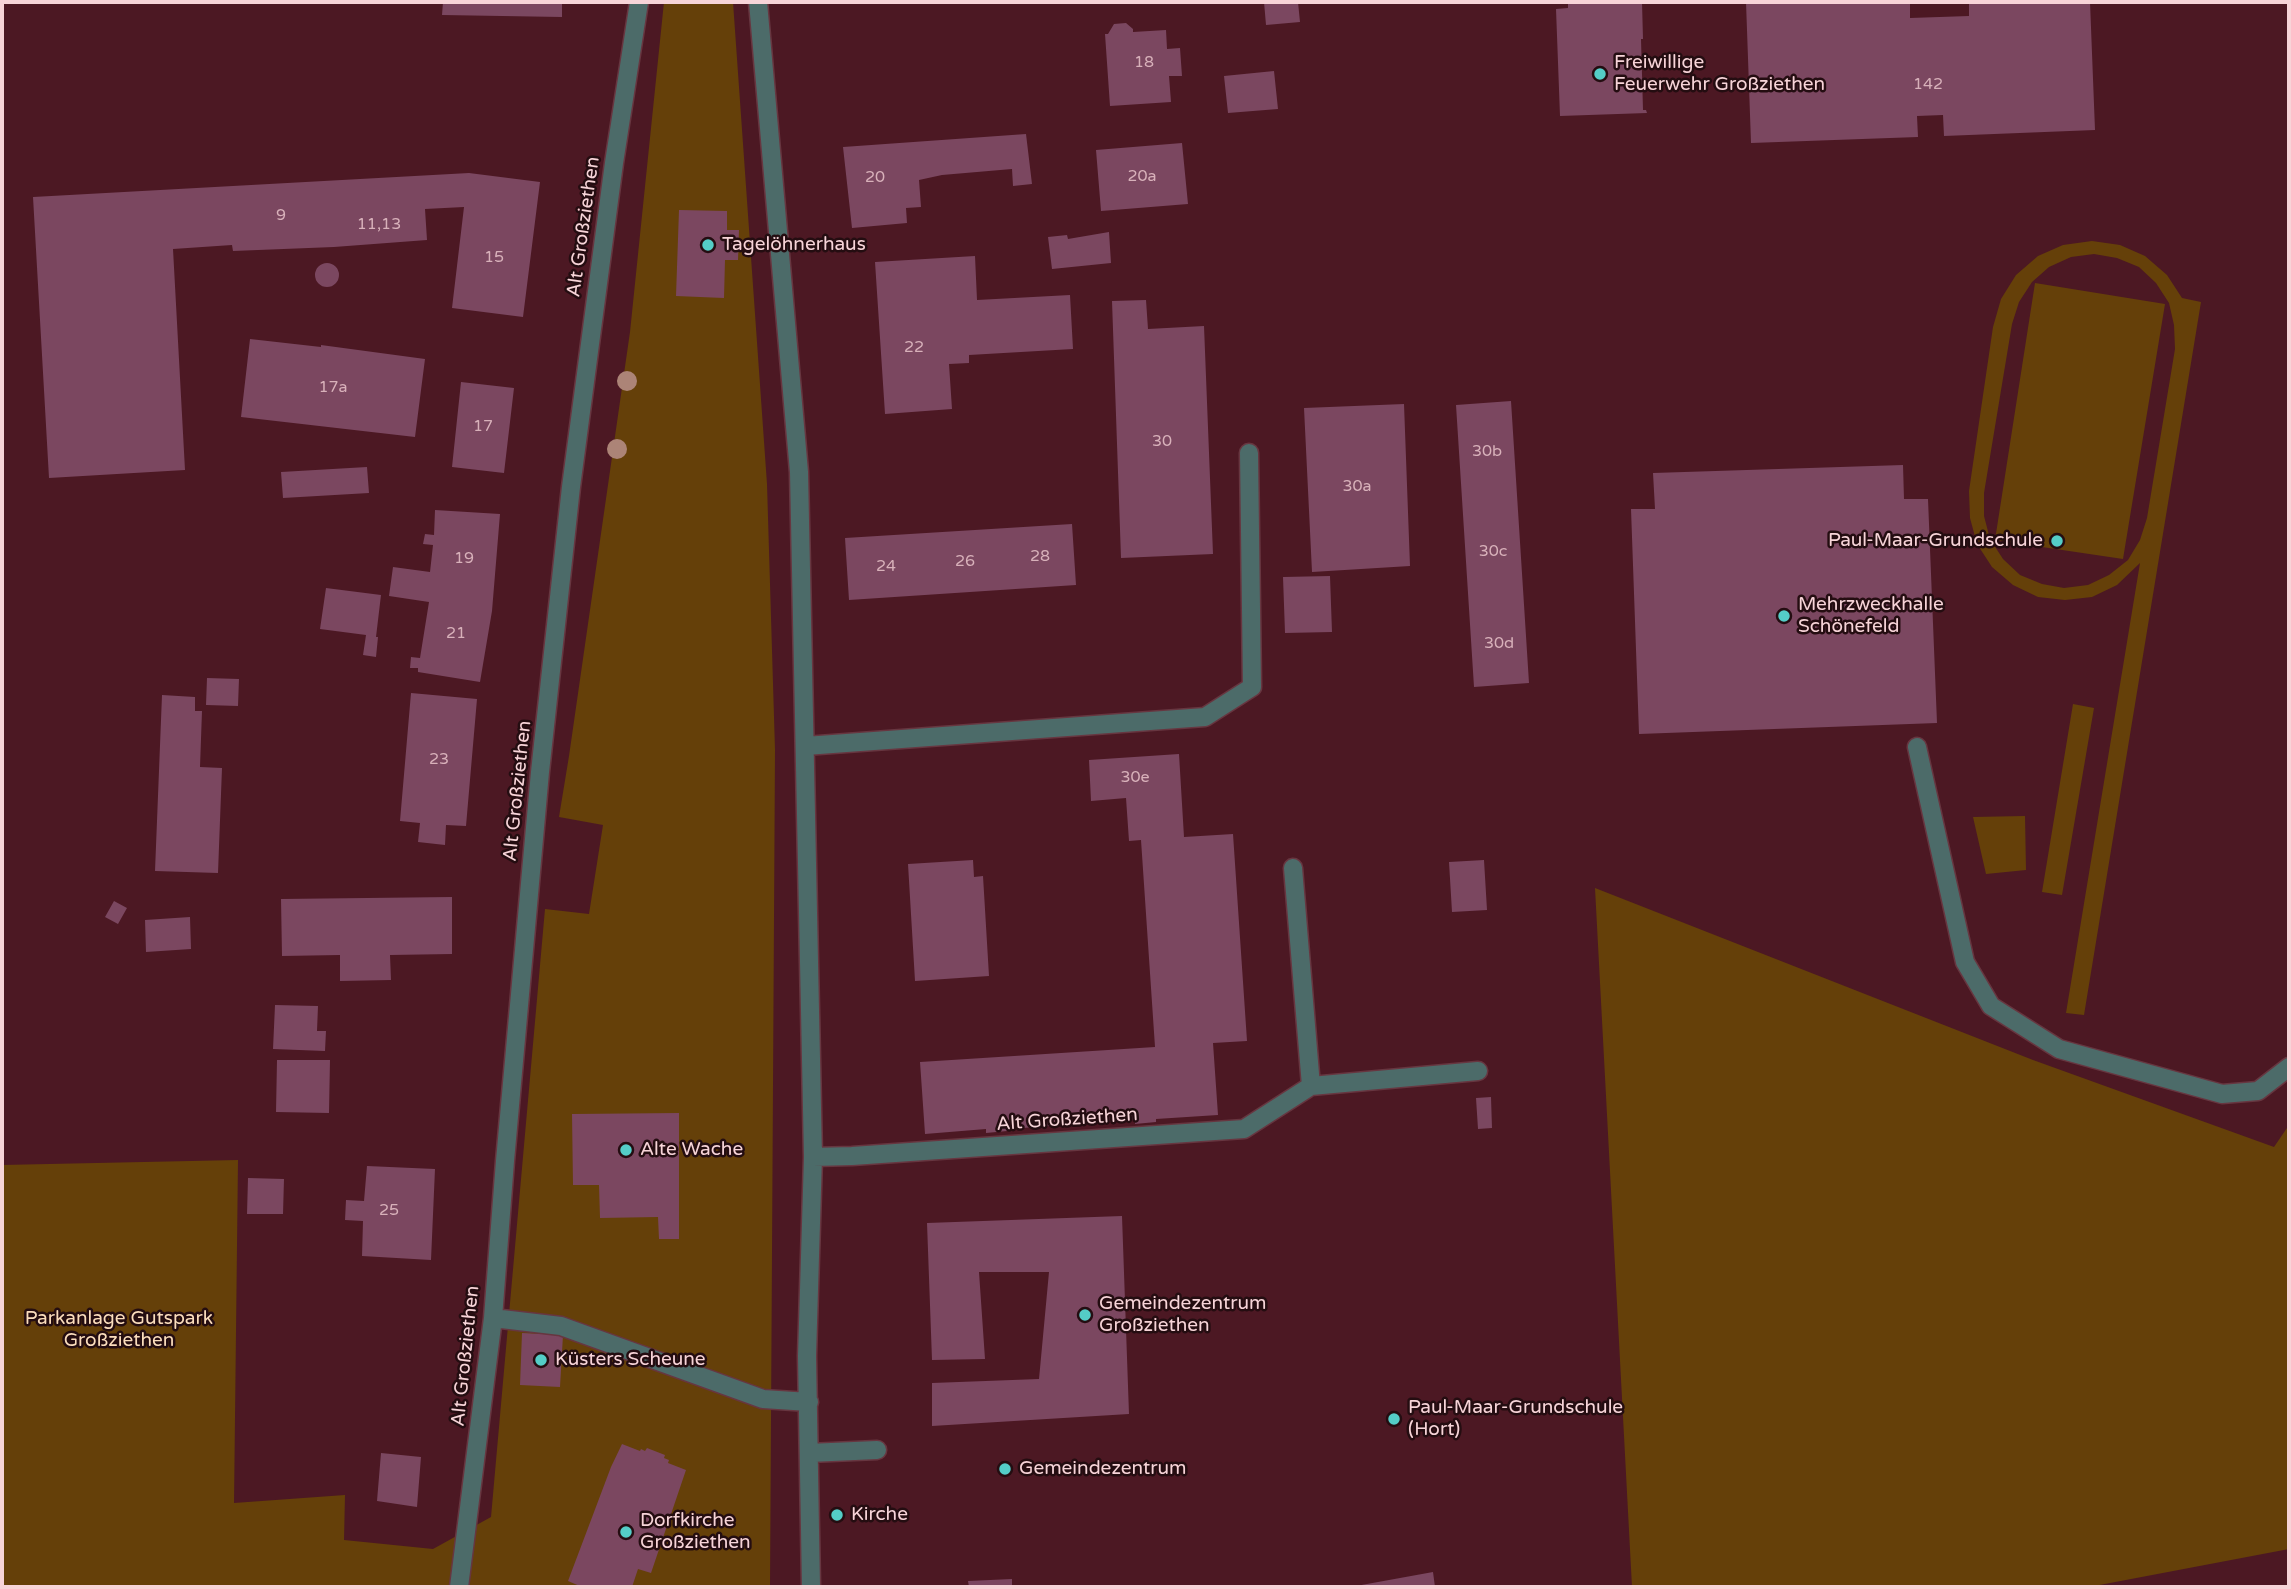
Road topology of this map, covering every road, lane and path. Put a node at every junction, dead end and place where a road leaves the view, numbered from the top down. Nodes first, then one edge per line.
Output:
1 (639, 2) edge
2 (758, 2) edge
3 (1249, 453) dead end
4 (805, 746) junction
5 (1917, 747) dead end
6 (1293, 869) dead end
7 (2289, 1067) edge
8 (1478, 1071) dead end
9 (1311, 1086) junction
10 (813, 1157) junction
11 (493, 1318) junction
12 (808, 1402) junction
13 (877, 1450) dead end
14 (809, 1453) junction
15 (459, 1587) edge
16 (811, 1587) edge

1 - 11 street, Alt Großziethen
2 - 4 street
3 - 4 street
4 - 10 street
5 - 7 street
6 - 9 street
8 - 9 street, Alt Großziethen
9 - 10 street, Alt Großziethen
10 - 12 street
11 - 12 street
11 - 15 street, Alt Großziethen
12 - 14 street
13 - 14 street
14 - 16 street

